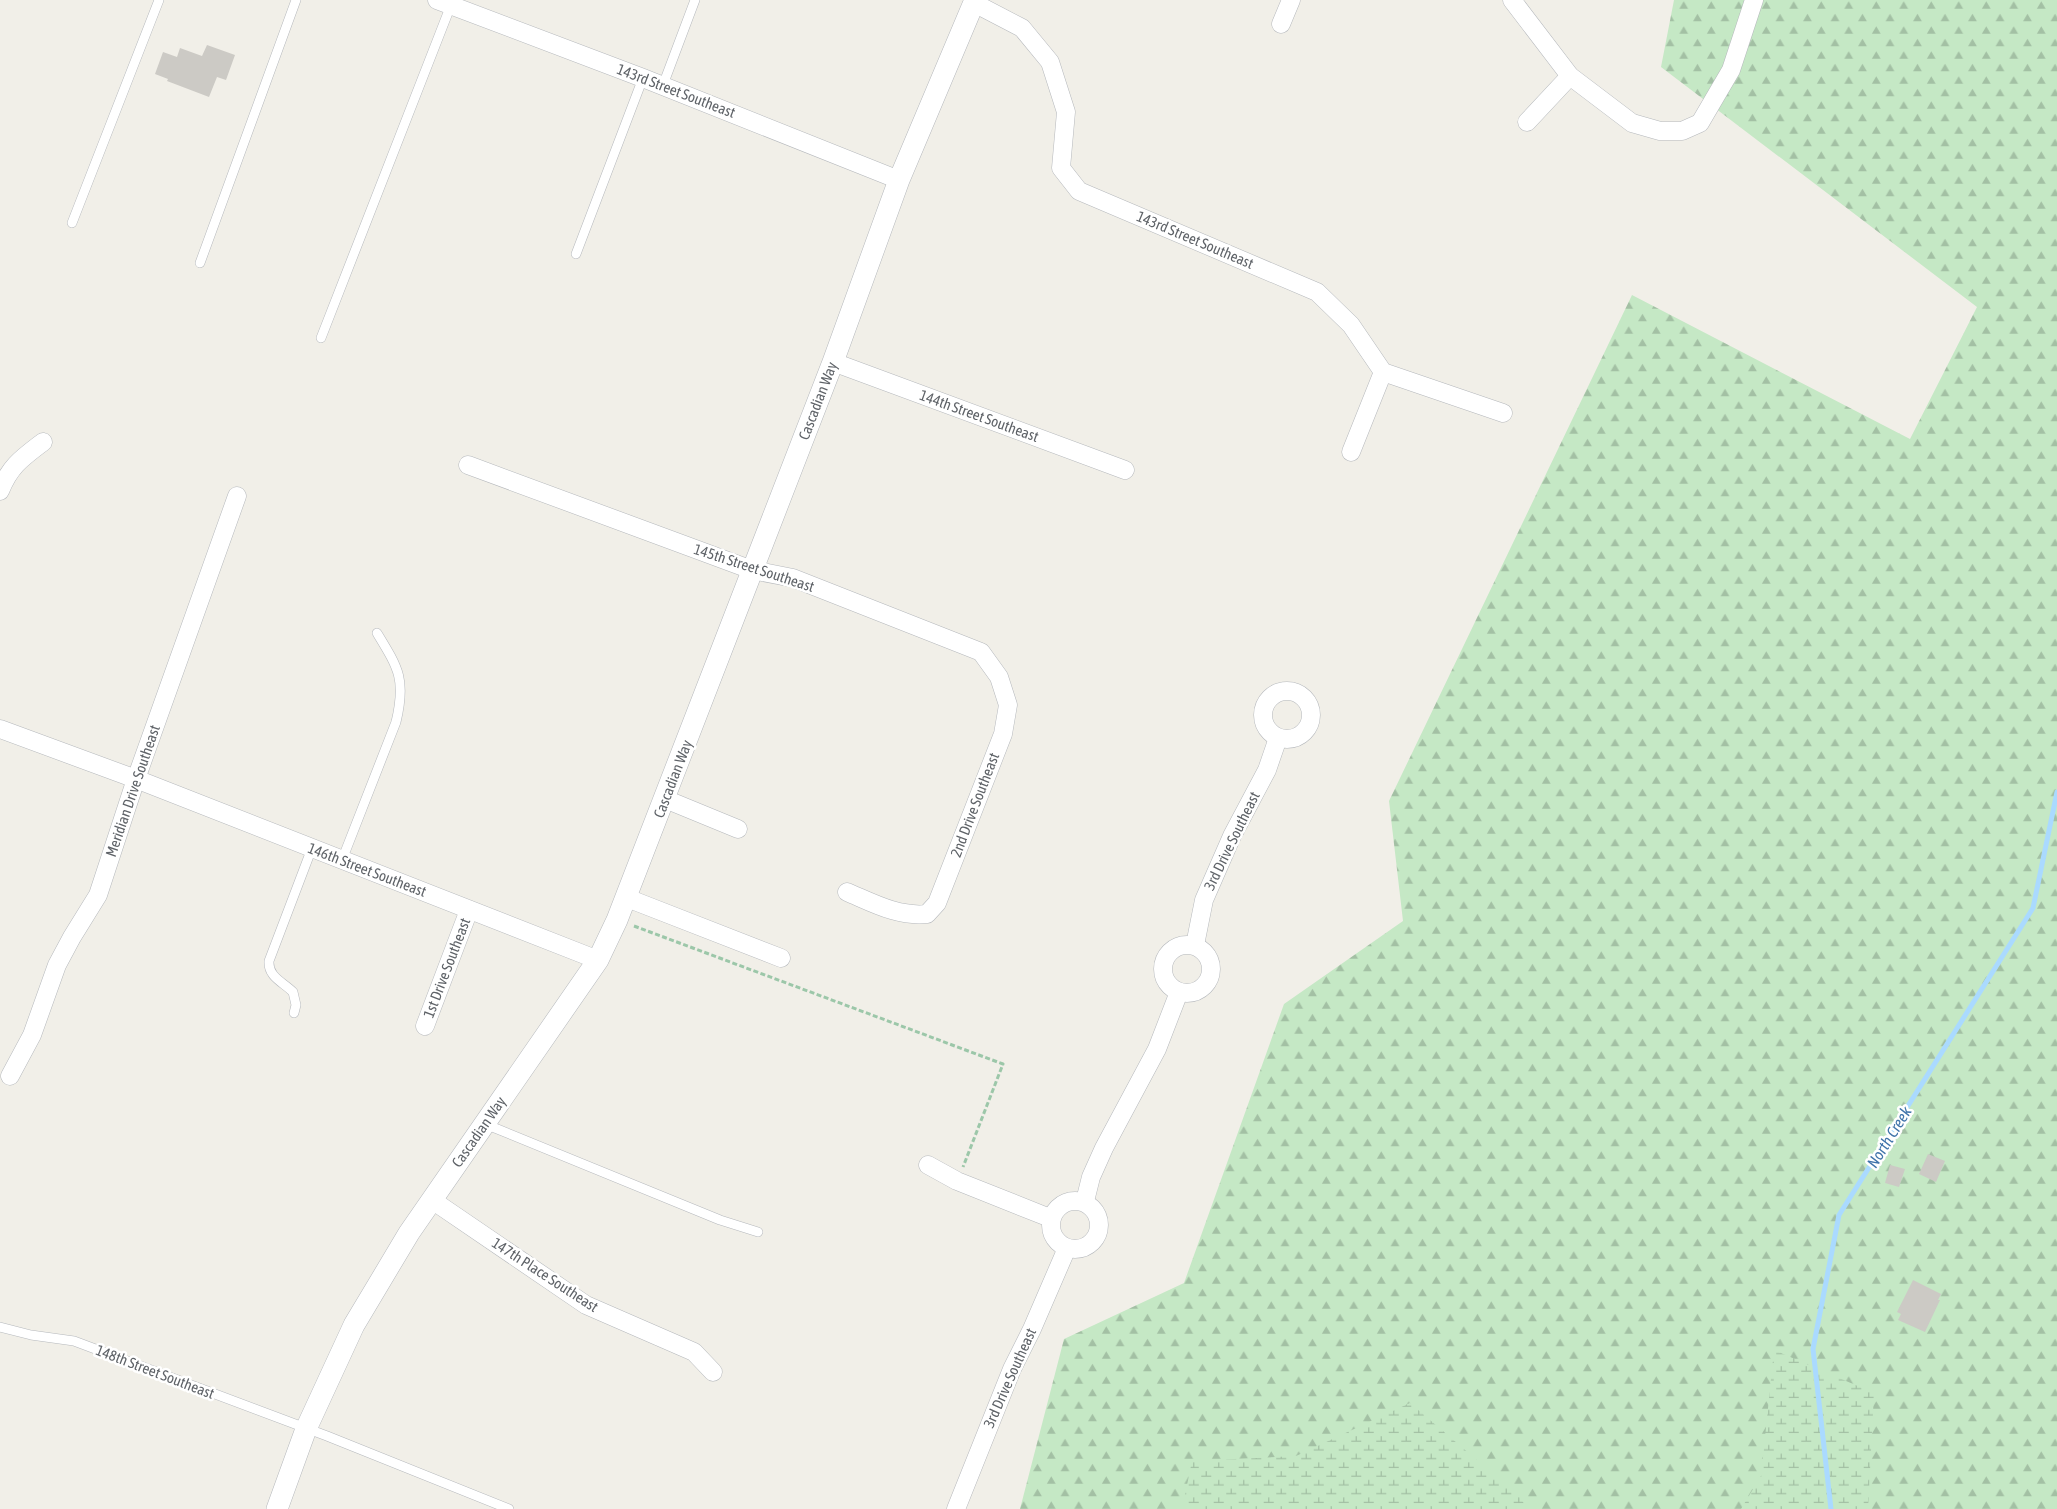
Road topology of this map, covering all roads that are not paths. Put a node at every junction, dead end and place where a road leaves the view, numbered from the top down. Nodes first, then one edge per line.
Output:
1 (158, 0) edge
2 (296, 0) edge
3 (695, 0) edge
4 (1291, 0) edge
5 (1754, 0) edge
6 (974, 1) edge
7 (448, 2) edge
8 (1518, 2) edge
9 (1281, 24) dead end
10 (1570, 76) junction
11 (643, 78) junction
12 (663, 86) junction
13 (1527, 122) dead end
14 (899, 180) junction
15 (72, 223) dead end
16 (576, 254) dead end
17 (200, 262) dead end
18 (322, 338) dead end
19 (833, 362) junction
20 (1383, 372) junction
21 (1503, 413) dead end
22 (43, 442) dead end
23 (1351, 452) dead end
24 (468, 465) dead end
25 (1125, 470) dead end
26 (0, 491) edge
27 (236, 496) dead end
28 (752, 570) junction
29 (378, 633) dead end
30 (999, 677) joint
31 (0, 729) edge
32 (1278, 738) dead end
33 (136, 779) junction
34 (665, 799) junction
35 (738, 828) dead end
36 (312, 848) junction
37 (342, 860) junction
38 (847, 892) dead end
39 (627, 898) junction
40 (469, 910) junction
41 (1195, 945) junction
42 (781, 958) dead end
43 (598, 960) junction
44 (1179, 992) junction
45 (294, 1014) dead end
46 (425, 1026) dead end
47 (10, 1076) dead end
48 (485, 1124) junction
49 (928, 1165) dead end
50 (432, 1200) junction
51 (1085, 1201) junction
52 (1050, 1218) junction
53 (758, 1232) dead end
54 (1067, 1248) junction
55 (0, 1327) edge
56 (713, 1372) dead end
57 (306, 1429) junction
58 (276, 1509) edge
59 (509, 1509) edge
60 (956, 1509) edge

1 - 15 lane
2 - 17 lane
3 - 12 lane
4 - 9 street
5 - 10 street
6 - 14 street, Cascadian Way
6 - 20 street, 143rd Street Southeast
7 - 11 street, 143rd Street Southeast
7 - 18 lane
8 - 10 street
10 - 13 street
11 - 12 street, 143rd Street Southeast
11 - 16 lane
12 - 14 street, 143rd Street Southeast
14 - 19 street, Cascadian Way
19 - 25 street, 144th Street Southeast
19 - 28 street, Cascadian Way
20 - 21 street
20 - 23 street
22 - 26 street
24 - 28 street, 145th Street Southeast
27 - 33 street, Meridian Drive Southeast
28 - 30 street, 145th Street Southeast
28 - 34 street, Cascadian Way
29 - 37 lane
30 - 38 street, 2nd Drive Southeast
31 - 33 street, 146th Street Southeast
32 - 41 street, 3rd Drive Southeast
33 - 36 street, 146th Street Southeast
33 - 47 street, Meridian Drive Southeast
34 - 35 street
34 - 39 street, Cascadian Way
36 - 37 street, 146th Street Southeast
36 - 45 lane
37 - 40 street, 146th Street Southeast
39 - 42 street
39 - 43 street, Cascadian Way
40 - 43 street, 146th Street Southeast
40 - 46 street, 1st Drive Southeast
41 - 44 street
41 - 44 street
43 - 48 street, Cascadian Way
44 - 51 street
48 - 50 street, Cascadian Way
48 - 53 lane
49 - 52 street
50 - 56 street, 147th Place Southeast
50 - 57 street, Cascadian Way
51 - 52 street
51 - 54 street
52 - 54 street
54 - 60 street, 3rd Drive Southeast
55 - 57 lane, 148th Street Southeast
57 - 58 street, Cascadian Way
57 - 59 lane, 148th Street Southeast

